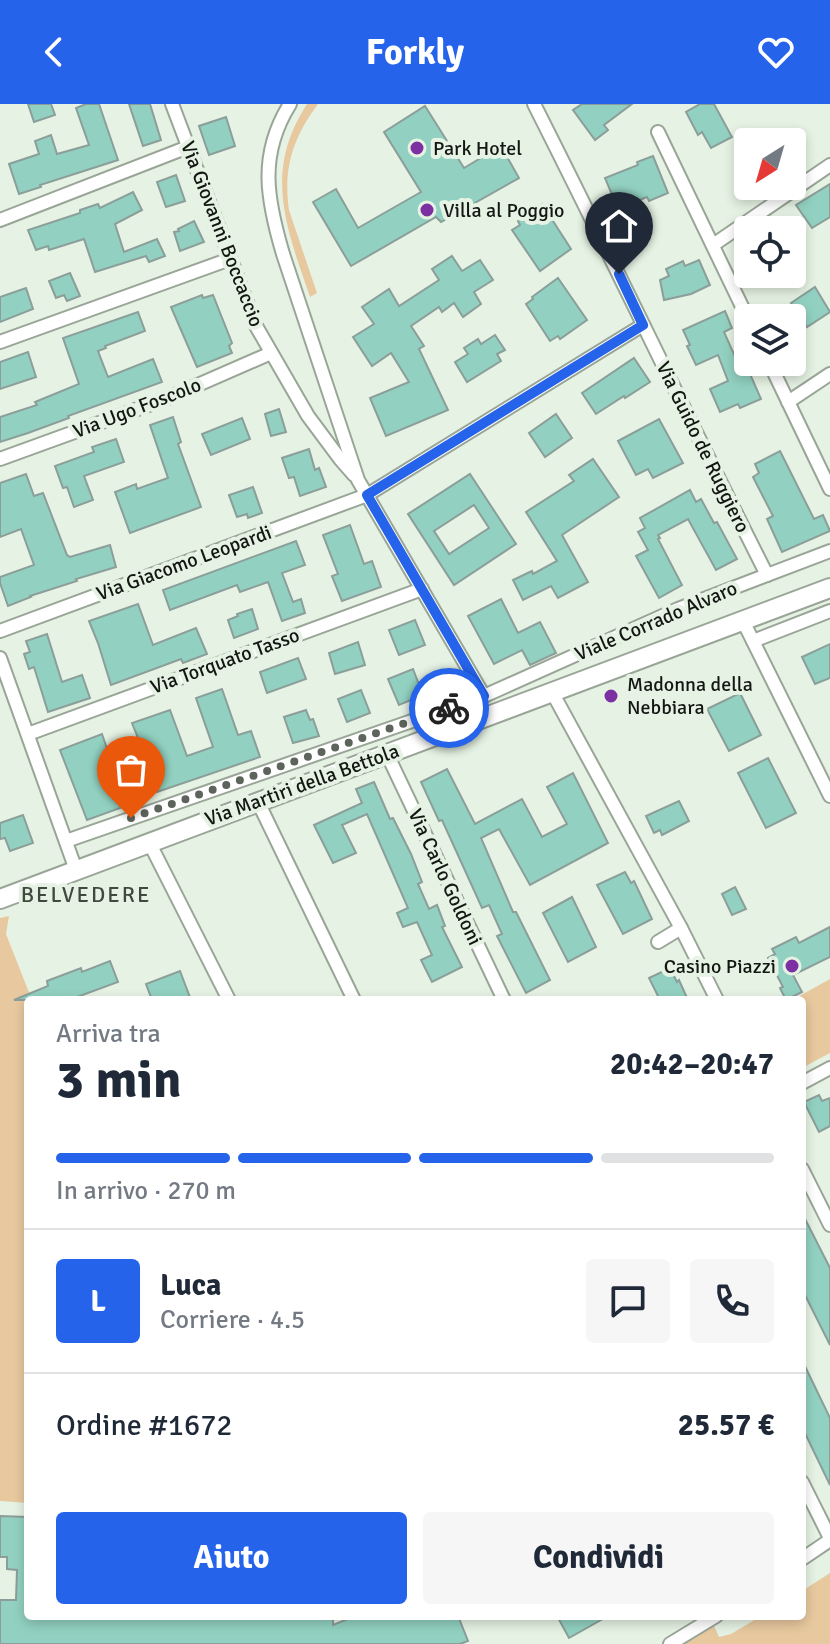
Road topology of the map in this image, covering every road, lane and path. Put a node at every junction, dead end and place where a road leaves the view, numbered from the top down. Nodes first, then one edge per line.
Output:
1 (172, 104) edge
2 (275, 104) edge
3 (290, 104) edge
4 (534, 104) edge
5 (278, 123) junction
6 (658, 132) dead end
7 (188, 147) junction
8 (830, 165) edge
9 (0, 220) edge
10 (713, 245) junction
11 (230, 259) junction
12 (741, 304) edge
13 (643, 325) junction
14 (0, 342) edge
15 (271, 353) junction
16 (830, 374) edge
17 (776, 376) edge
18 (788, 402) junction
19 (0, 459) edge
20 (358, 480) junction
21 (830, 489) edge
22 (367, 495) junction
23 (830, 551) edge
24 (767, 575) junction
25 (830, 588) edge
26 (422, 589) junction
27 (830, 611) edge
28 (743, 621) junction
29 (0, 631) edge
30 (753, 641) junction
31 (0, 658) edge
32 (552, 692) junction
33 (484, 696) junction
34 (28, 734) junction
35 (387, 754) junction
36 (830, 796) edge
37 (258, 802) junction
38 (66, 841) junction
39 (149, 842) junction
40 (76, 870) junction
41 (0, 899) edge
42 (681, 928) junction
43 (658, 942) dead end
44 (227, 996) edge
45 (352, 996) edge
46 (502, 996) edge
47 (715, 996) edge
48 (830, 1068) edge
49 (806, 1081) edge
50 (806, 1177) edge
51 (830, 1225) edge
52 (806, 1490) edge
53 (830, 1539) edge
54 (806, 1556) edge
55 (709, 1620) edge
56 (670, 1644) edge

1 - 7 street, Via Giovanni Boccaccio
2 - 5 street
3 - 5 street
4 - 13 street, Via Guido de Ruggiero
5 - 20 street
6 - 10 street
7 - 9 street
7 - 11 street, Via Giovanni Boccaccio
8 - 10 street
10 - 12 street
11 - 14 street
11 - 15 street, Via Giovanni Boccaccio
13 - 22 street, Via Giacomo Leopardi
13 - 24 street, Via Guido de Ruggiero
15 - 19 street, Via Ugo Foscolo
15 - 20 street, Via Giovanni Boccaccio
16 - 18 street
17 - 18 street
18 - 21 street
20 - 22 street
22 - 26 street
22 - 29 street, Via Giacomo Leopardi
23 - 24 street, Viale Corrado Alvaro
24 - 33 street, Viale Corrado Alvaro
25 - 28 main road, Via Martiri della Bettola
26 - 33 street
26 - 34 street, Via Torquato Tasso
27 - 30 street
28 - 30 street
28 - 32 main road, Via Martiri della Bettola
30 - 36 street
31 - 34 street
32 - 35 main road, Via Martiri della Bettola
32 - 42 street
33 - 38 street, Viale Corrado Alvaro
34 - 38 street
35 - 37 main road, Via Martiri della Bettola
35 - 46 street, Via Carlo Goldoni
37 - 39 main road, Via Martiri della Bettola
37 - 45 street
38 - 40 street
39 - 40 main road, Via Martiri della Bettola
39 - 44 street
40 - 41 main road, Via Martiri della Bettola
42 - 43 street
42 - 47 street
48 - 49 street
50 - 51 street
52 - 53 street
53 - 54 street
55 - 56 street

